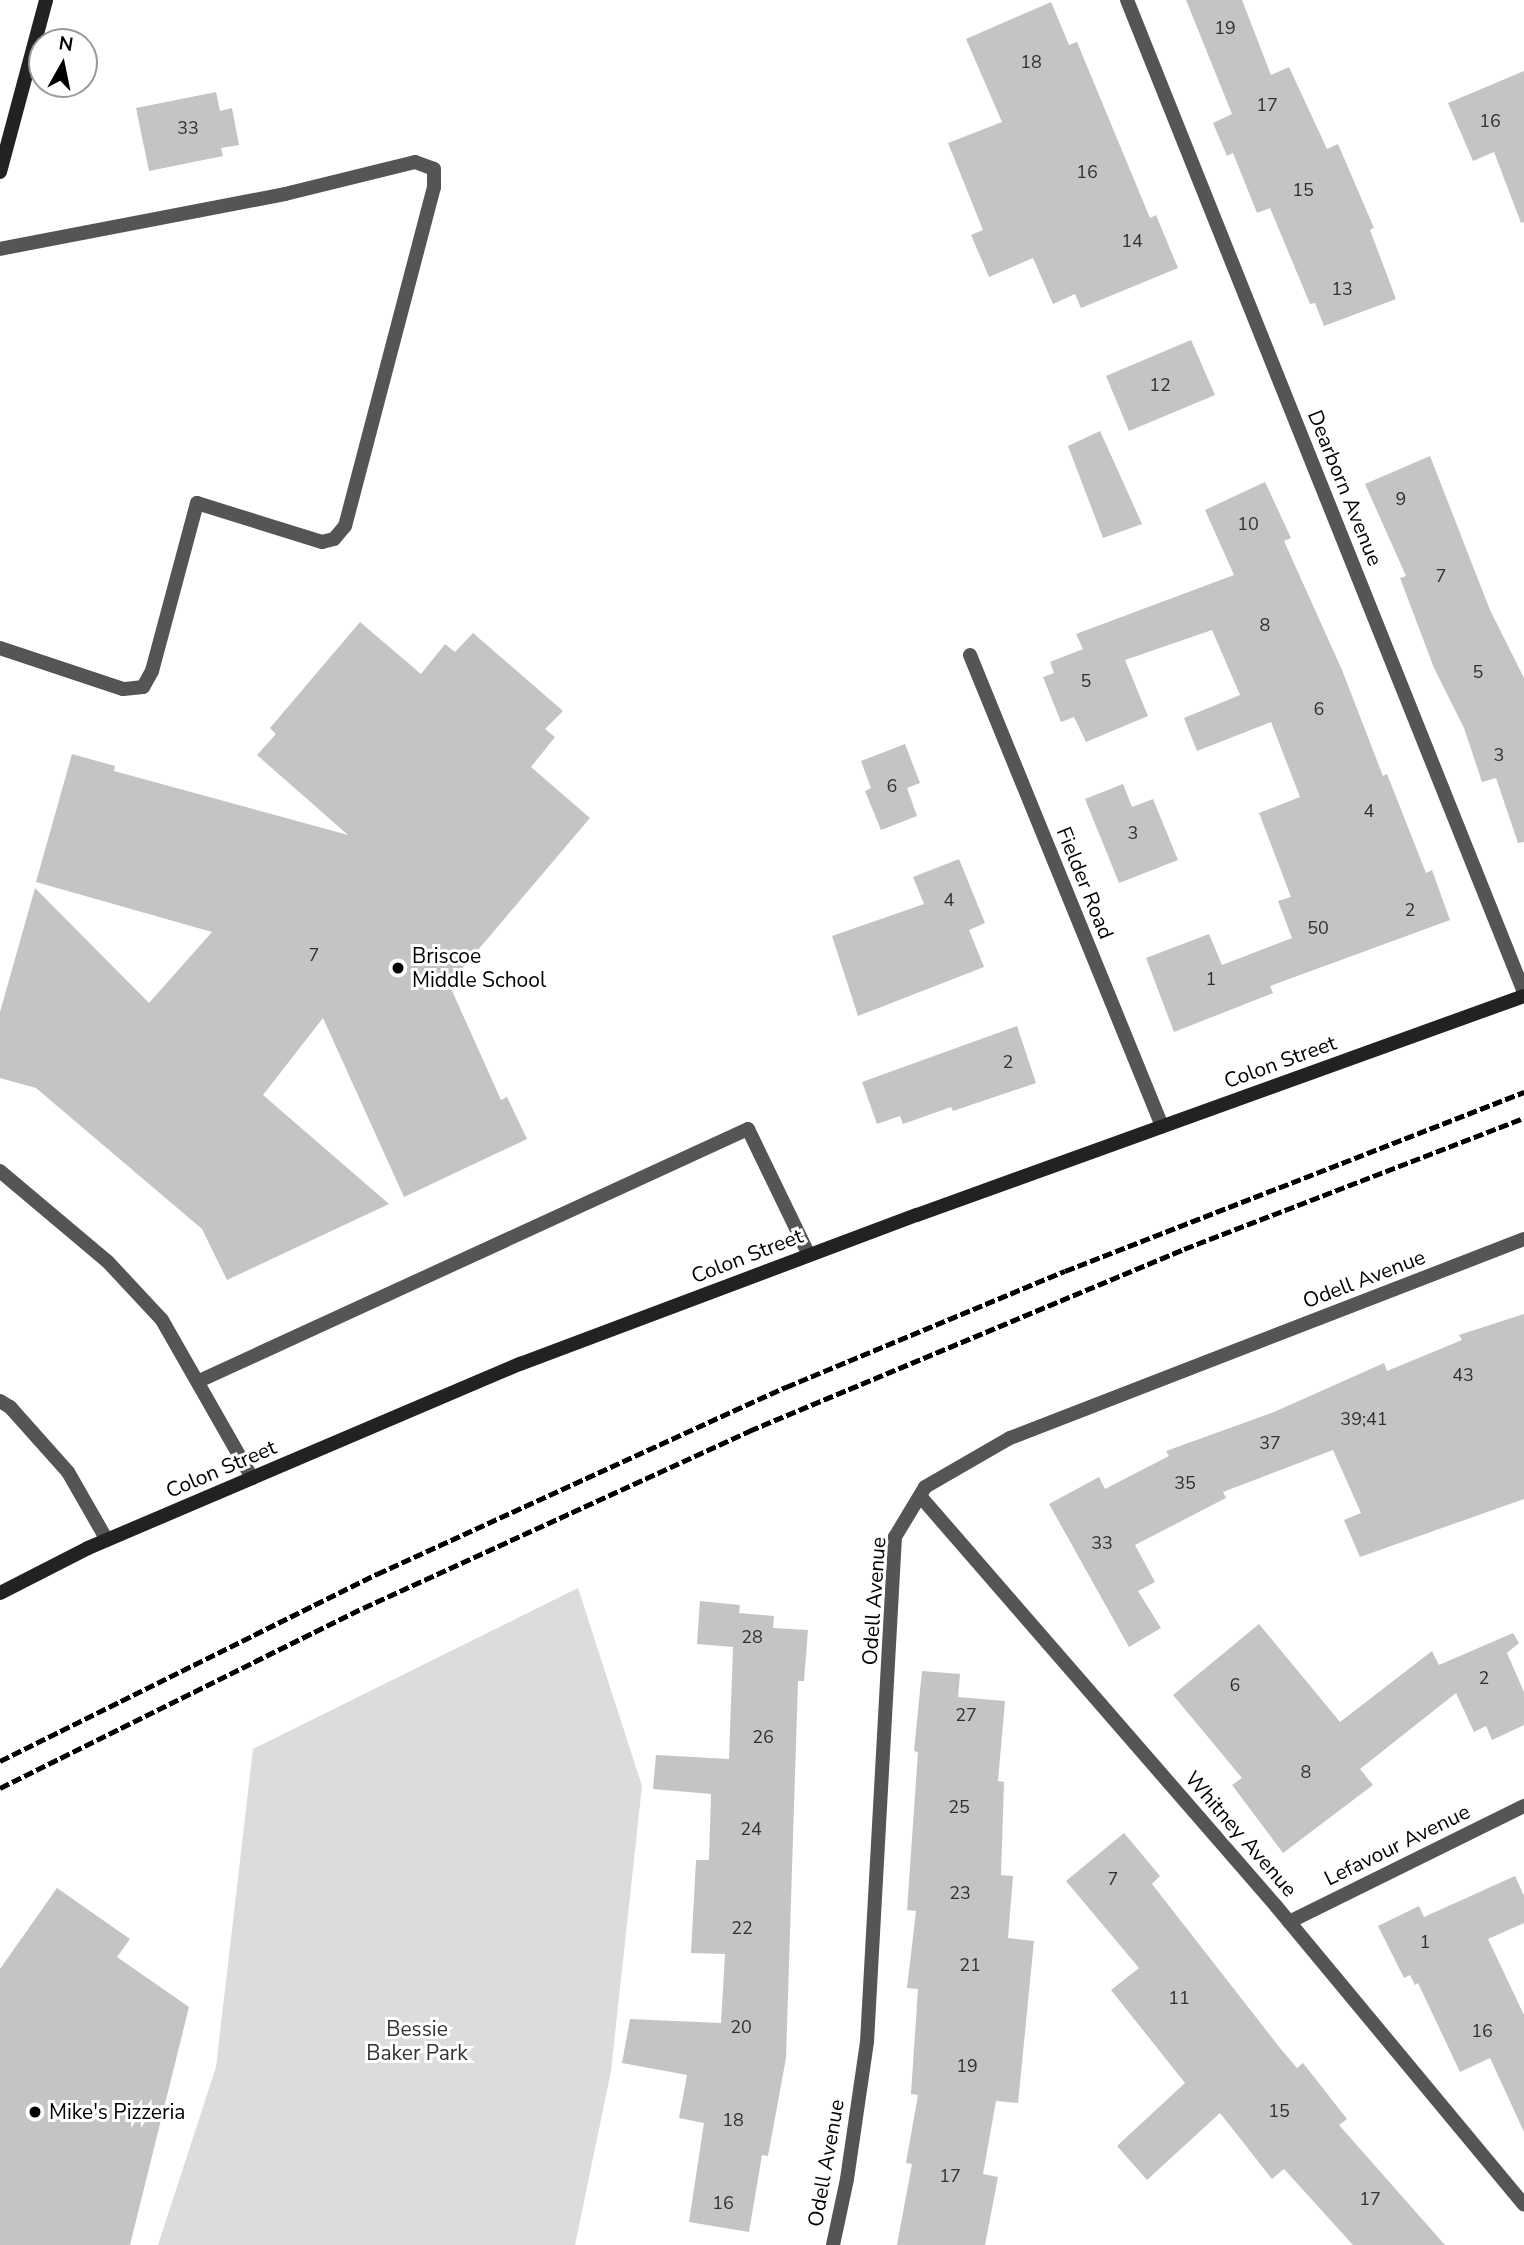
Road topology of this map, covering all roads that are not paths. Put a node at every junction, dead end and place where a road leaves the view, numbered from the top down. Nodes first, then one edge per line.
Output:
1 (46, 0) edge
2 (1127, 0) edge
3 (0, 172) edge
4 (0, 249) edge
5 (0, 648) edge
6 (970, 655) dead end
7 (1524, 994) edge
8 (1162, 1126) junction
9 (0, 1171) edge
10 (1524, 1239) edge
11 (809, 1255) junction
12 (199, 1381) junction
13 (0, 1401) edge
14 (252, 1478) junction
15 (920, 1496) junction
16 (107, 1540) junction
17 (0, 1593) edge
18 (1524, 1806) edge
19 (1289, 1922) junction
20 (1524, 2204) edge
21 (833, 2245) edge

1 - 3 main road
2 - 7 street, Dearborn Avenue
4 - 5 street
6 - 8 street, Fielder Road
7 - 8 main road, Colon Street
8 - 11 main road, Colon Street
9 - 12 street
10 - 15 street, Odell Avenue
11 - 12 street
11 - 14 main road, Colon Street
12 - 14 street
13 - 16 street
14 - 16 main road, Colon Street
15 - 19 street, Whitney Avenue
15 - 21 street, Odell Avenue
16 - 17 main road, Colon Street
18 - 19 street, Lefavour Avenue
19 - 20 street, Whitney Avenue

